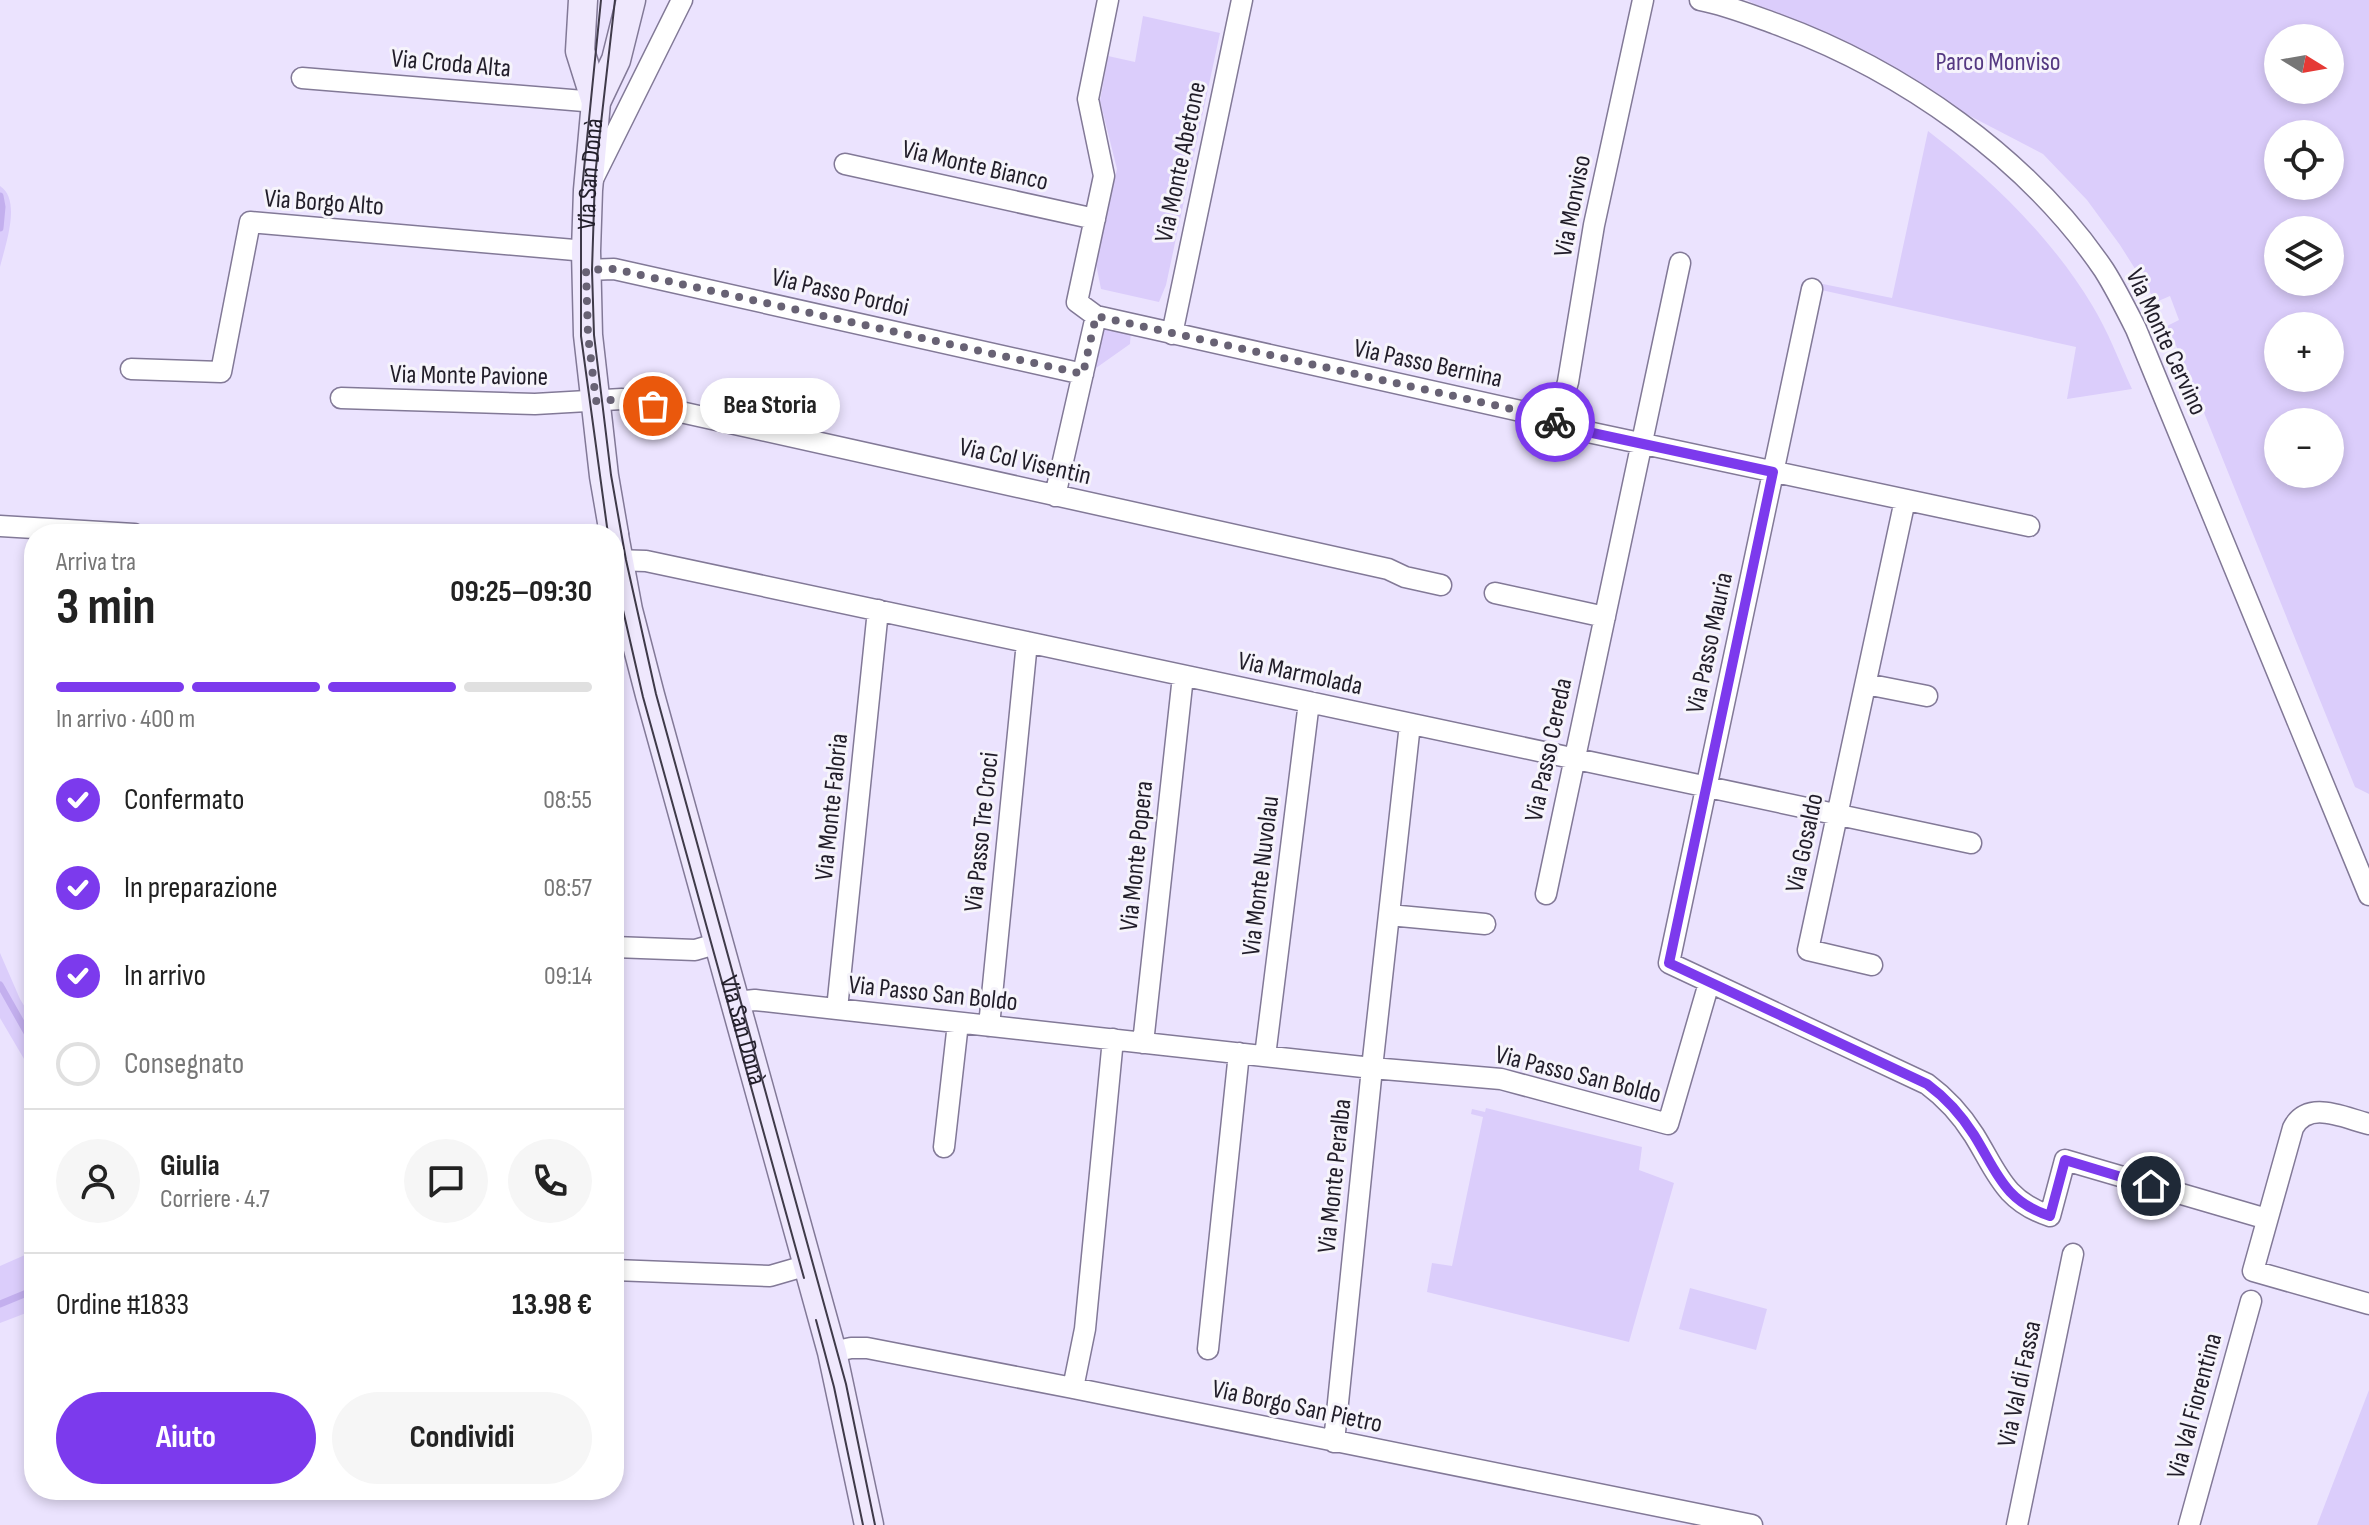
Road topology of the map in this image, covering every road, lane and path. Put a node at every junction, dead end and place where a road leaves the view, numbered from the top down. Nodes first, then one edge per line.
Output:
1 (583, 0) edge
2 (631, 0) edge
3 (682, 0) edge
4 (1108, 0) edge
5 (1643, 0) edge
6 (1700, 0) edge
7 (1241, 5) edge
8 (580, 51) junction
9 (655, 52) junction
10 (616, 60) junction
11 (302, 78) dead end
12 (596, 102) junction
13 (845, 164) dead end
14 (588, 190) junction
15 (1095, 219) junction
16 (586, 260) junction
17 (1680, 263) dead end
18 (1812, 289) dead end
19 (1096, 316) junction
20 (1172, 334) junction
21 (131, 369) dead end
22 (1083, 374) junction
23 (341, 398) dead end
24 (596, 401) junction
25 (1556, 422) junction
26 (1641, 443) junction
27 (1773, 472) junction
28 (1055, 496) junction
29 (1905, 500) junction
30 (612, 524) edge
31 (0, 526) edge
32 (2029, 526) dead end
33 (24, 528) edge
34 (624, 551) edge
35 (1441, 585) dead end
36 (624, 591) edge
37 (1495, 593) dead end
38 (878, 610) junction
39 (1605, 617) junction
40 (1027, 642) junction
41 (1183, 676) junction
42 (1866, 684) junction
43 (1927, 696) dead end
44 (1309, 702) junction
45 (1410, 724) junction
46 (1573, 759) junction
47 (1706, 787) junction
48 (1837, 815) junction
49 (1971, 843) dead end
50 (1546, 894) dead end
51 (2369, 895) edge
52 (1389, 915) junction
53 (1485, 924) dead end
54 (719, 943) junction
55 (624, 947) edge
56 (1872, 965) dead end
57 (1709, 983) junction
58 (735, 1002) junction
59 (837, 1009) junction
60 (958, 1023) junction
61 (989, 1026) junction
62 (1113, 1039) junction
63 (1143, 1043) junction
64 (1239, 1053) junction
65 (1265, 1056) junction
66 (1372, 1068) junction
67 (2369, 1124) edge
68 (944, 1147) dead end
69 (2267, 1219) junction
70 (2073, 1254) dead end
71 (808, 1265) junction
72 (624, 1270) edge
73 (2251, 1301) dead end
74 (2369, 1304) edge
75 (1208, 1349) dead end
76 (832, 1352) junction
77 (1073, 1388) junction
78 (1334, 1442) junction
79 (869, 1525) edge
80 (1752, 1525) edge
81 (2017, 1525) edge
82 (2189, 1525) edge

1 - 8 main road, Via San Donà
2 - 10 main road, Via San Donà
3 - 9 street
4 - 15 street
5 - 25 street, Via Monviso
6 - 51 street, Via Monte Cervino
7 - 20 street, Via Monte Abetone
8 - 10 street
8 - 12 main road, Via San Donà
9 - 10 street
9 - 14 street
10 - 12 main road, Via San Donà
11 - 12 street, Via Croda Alta
12 - 14 main road, Via San Donà
13 - 15 street, Via Monte Bianco
14 - 16 main road, Via San Donà
15 - 19 street
16 - 21 street, Via Borgo Alto
16 - 22 street, Via Passo Pordoi
16 - 24 main road, Via San Donà
17 - 26 street, Via Passo Cereda
18 - 27 street, Via Passo Mauria
19 - 20 street, Via Passo Bernina
19 - 22 street
20 - 25 street, Via Passo Bernina
22 - 28 street
23 - 24 street, Via Monte Pavione
24 - 28 street, Via Col Visentin
24 - 30 main road, Via San Donà
25 - 26 street, Via Passo Bernina
26 - 27 street, Via Passo Bernina
26 - 39 street, Via Passo Cereda
27 - 29 street, Via Passo Bernina
27 - 47 street, Via Passo Mauria
28 - 35 street, Via Col Visentin
29 - 32 street, Via Passo Bernina
29 - 42 street, Via Gosaldo
31 - 33 street
34 - 38 street, Via Marmolada
36 - 54 main road, Via San Donà
37 - 39 street
38 - 40 street, Via Marmolada
38 - 59 street, Via Monte Faloria
39 - 46 street, Via Passo Cereda
40 - 41 street, Via Marmolada
40 - 61 street, Via Passo Tre Croci
41 - 44 street, Via Marmolada
41 - 63 street, Via Monte Popera
42 - 43 street
42 - 48 street, Via Gosaldo
44 - 45 street, Via Marmolada
44 - 65 street, Via Monte Nuvolau
45 - 46 street, Via Marmolada
45 - 52 street, Via Monte Peralba
46 - 47 street, Via Marmolada
46 - 50 street, Via Passo Cereda
47 - 48 street, Via Marmolada
47 - 57 street, Via Passo Mauria
48 - 49 street, Via Marmolada
48 - 56 street, Via Gosaldo
52 - 53 street
52 - 66 street, Via Monte Peralba
54 - 55 street
54 - 58 main road, Via San Donà
57 - 66 street, Via Passo San Boldo
57 - 69 street
58 - 59 street, Via Passo San Boldo
58 - 71 main road, Via San Donà
59 - 60 street, Via Passo San Boldo
60 - 61 street, Via Passo San Boldo
60 - 68 street
61 - 62 street, Via Passo San Boldo
62 - 63 street, Via Passo San Boldo
62 - 77 street
63 - 64 street, Via Passo San Boldo
64 - 65 street, Via Passo San Boldo
64 - 75 street
65 - 66 street, Via Passo San Boldo
66 - 78 street, Via Monte Peralba
67 - 69 street
69 - 74 street
70 - 81 street, Via Val di Fassa
71 - 72 street
71 - 76 main road, Via San Donà
73 - 82 street, Via Val Fiorentina
76 - 77 street, Via Borgo San Pietro
76 - 79 main road, Via San Donà
77 - 78 street, Via Borgo San Pietro
78 - 80 street, Via Borgo San Pietro

